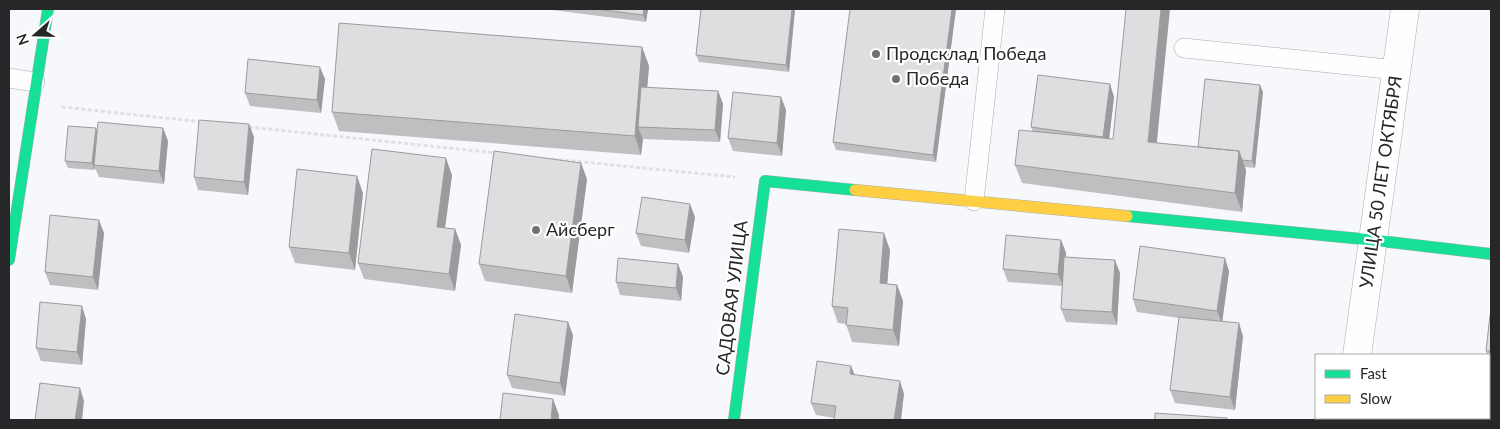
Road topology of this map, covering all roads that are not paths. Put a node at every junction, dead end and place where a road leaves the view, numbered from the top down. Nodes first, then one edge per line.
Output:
1 (48, 9) edge
2 (995, 9) edge
3 (1406, 9) edge
4 (1184, 48) dead end
5 (1397, 70) junction
6 (9, 78) edge
7 (35, 82) junction
8 (974, 201) junction
9 (1372, 240) junction
10 (1491, 254) edge
11 (9, 260) edge
12 (1356, 354) edge
13 (734, 420) edge

1 - 7 street
2 - 8 lane
3 - 5 street, УЛИЦА 50 ЛЕТ ОКТЯБРЯ
4 - 5 lane
5 - 9 street, УЛИЦА 50 ЛЕТ ОКТЯБРЯ
6 - 7 lane
7 - 11 street
8 - 9 street
8 - 13 street, САДОВАЯ УЛИЦА
9 - 10 street
9 - 12 street, УЛИЦА 50 ЛЕТ ОКТЯБРЯ

